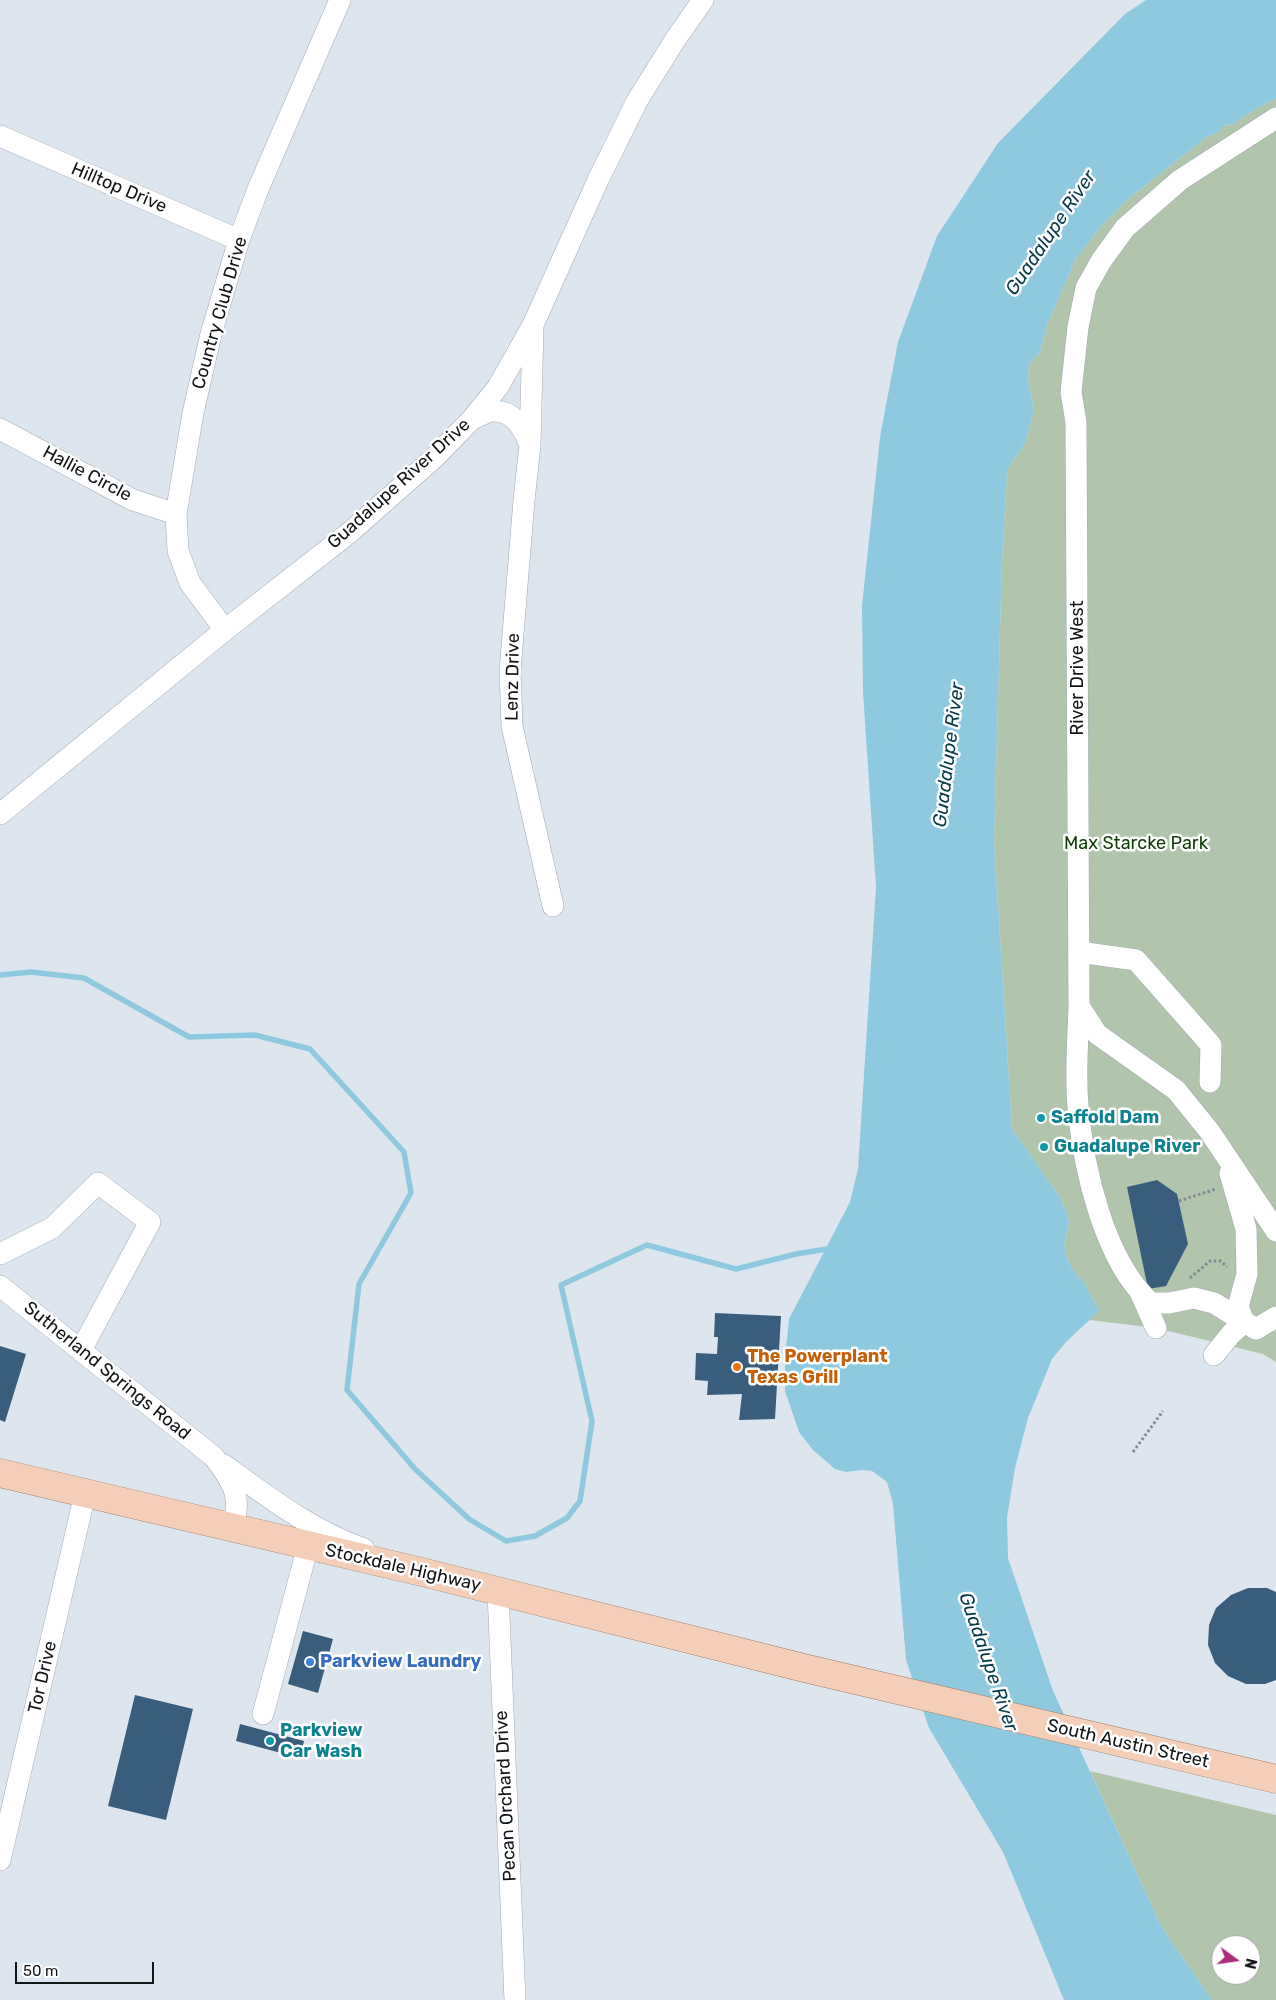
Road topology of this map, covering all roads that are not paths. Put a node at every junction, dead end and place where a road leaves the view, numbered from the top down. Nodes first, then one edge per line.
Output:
1 (703, 0) edge
2 (334, 2) edge
3 (1276, 118) edge
4 (0, 136) edge
5 (239, 240) junction
6 (533, 325) junction
7 (472, 419) junction
8 (0, 429) edge
9 (530, 446) junction
10 (176, 514) junction
11 (225, 630) junction
12 (0, 814) edge
13 (553, 906) dead end
14 (1079, 952) junction
15 (1079, 1006) junction
16 (1210, 1082) dead end
17 (1225, 1154) junction
18 (1276, 1231) edge
19 (0, 1254) edge
20 (0, 1286) edge
21 (1276, 1317) edge
22 (1244, 1322) junction
23 (81, 1350) junction
24 (1214, 1355) dead end
25 (214, 1457) junction
26 (0, 1473) edge
27 (85, 1494) junction
28 (232, 1528) junction
29 (308, 1546) junction
30 (422, 1572) junction
31 (498, 1591) junction
32 (804, 1668) joint
33 (263, 1714) dead end
34 (1276, 1779) edge
35 (8, 1788) edge
36 (0, 1860) edge
37 (515, 2000) edge

1 - 6 street, Guadalupe River Drive
2 - 5 street, Country Club Drive
3 - 14 street, River Drive West
4 - 5 street, Hilltop Drive
5 - 10 street, Country Club Drive
6 - 7 street, Guadalupe River Drive
6 - 9 street, Lenz Drive
7 - 9 street
7 - 11 street, Guadalupe River Drive
8 - 10 street, Hallie Circle
9 - 13 street, Lenz Drive
10 - 11 street, Country Club Drive
11 - 12 street, Guadalupe River Drive
14 - 15 street, River Drive West
14 - 16 street
15 - 17 street
15 - 22 street, River Drive West
17 - 18 street
17 - 22 street
19 - 23 street
20 - 23 street, Sutherland Springs Road
21 - 22 street
22 - 24 street
23 - 25 street, Sutherland Springs Road
25 - 28 street, Sutherland Springs Road
25 - 30 street, Sutherland Springs Road
26 - 27 main road, Stockdale Highway
27 - 28 main road, Stockdale Highway
27 - 35 street, Tor Drive
28 - 29 main road, Stockdale Highway
29 - 30 main road, Stockdale Highway
29 - 33 street
30 - 31 main road, Stockdale Highway
31 - 32 main road, Stockdale Highway
31 - 37 street, Pecan Orchard Drive
32 - 34 main road, South Austin Street
35 - 36 street, Tor Drive

